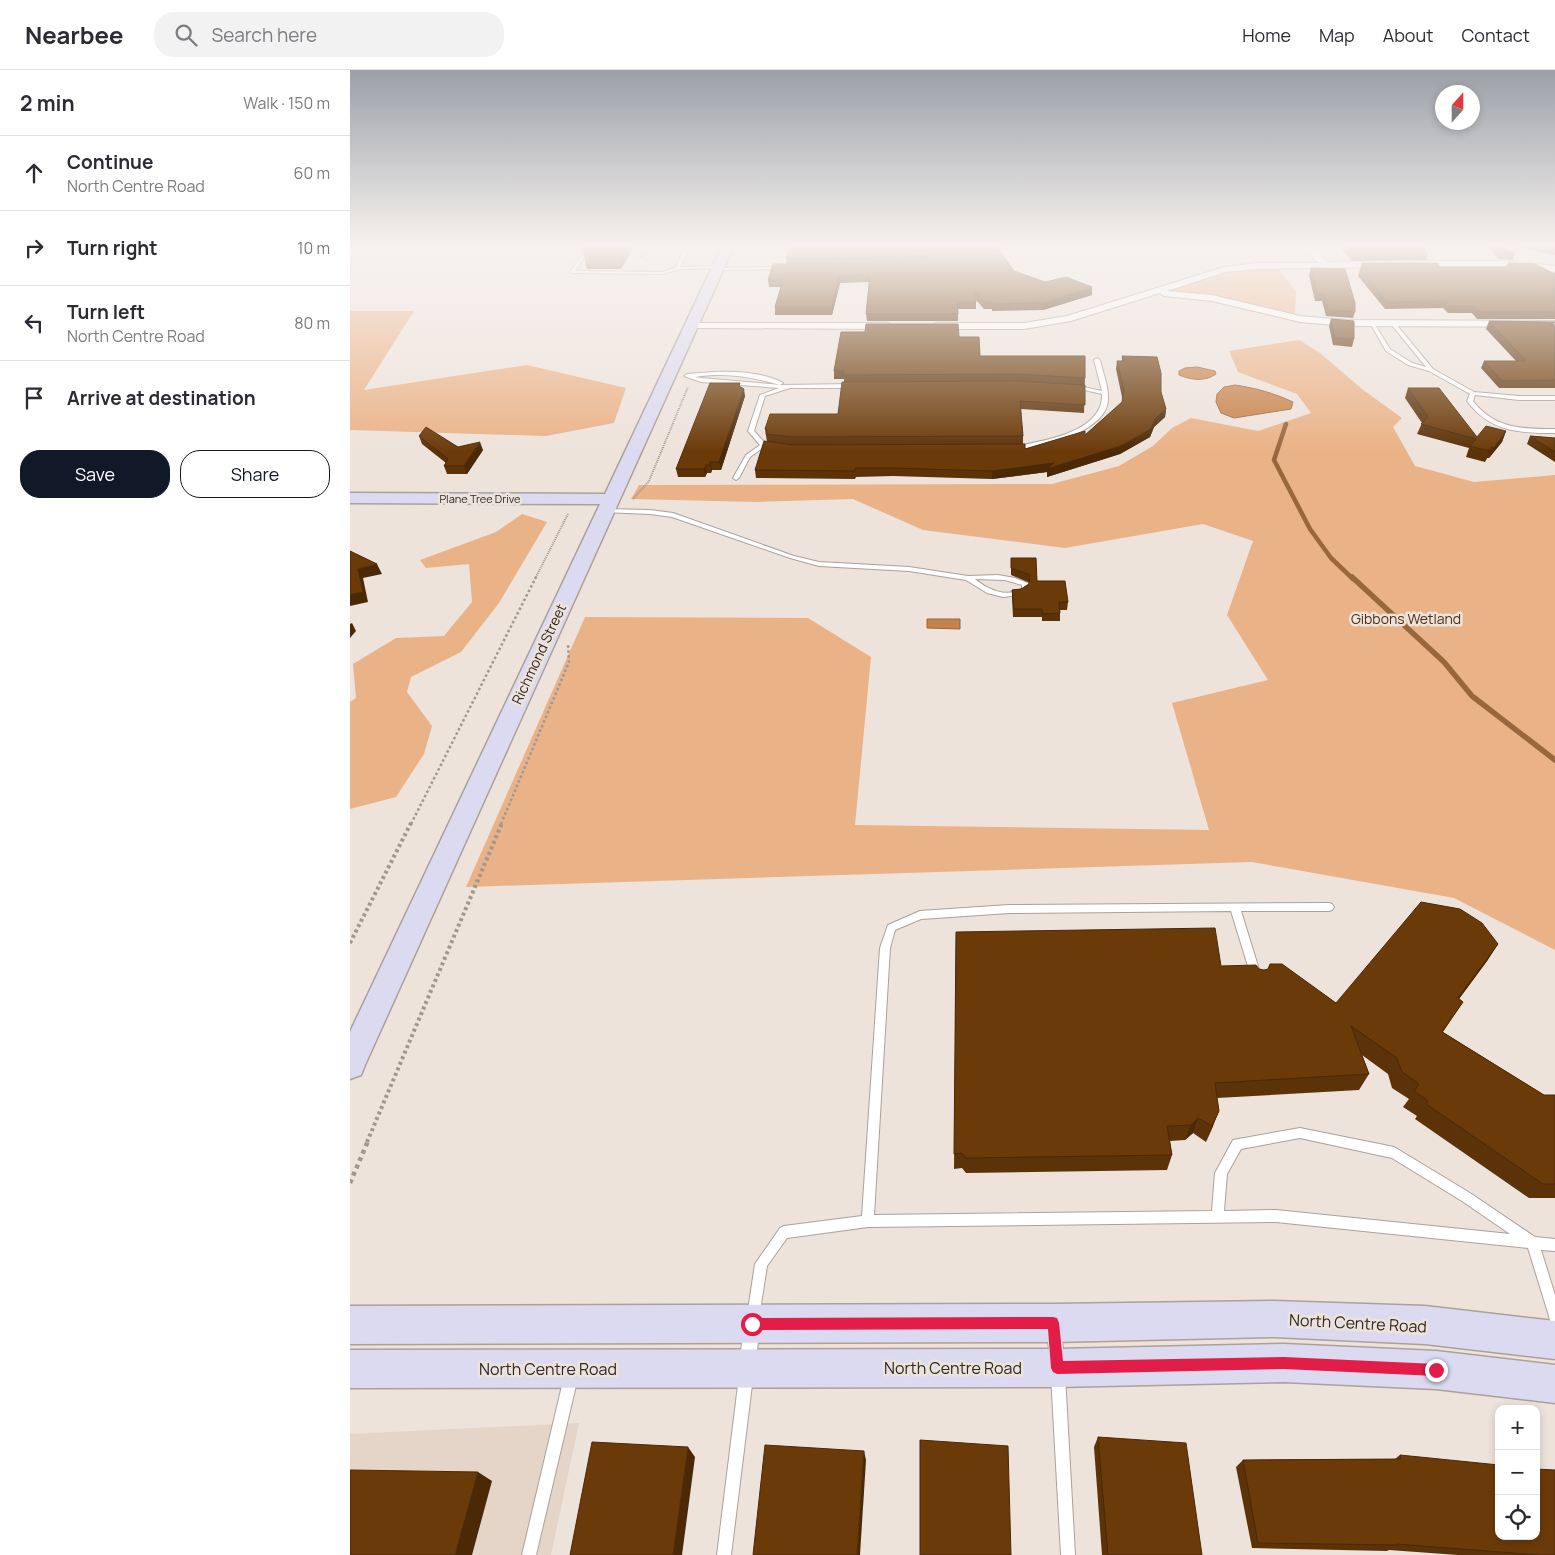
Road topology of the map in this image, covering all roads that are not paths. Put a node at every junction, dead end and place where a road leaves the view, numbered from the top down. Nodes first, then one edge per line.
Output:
1 (697, 313) edge
2 (1086, 313) edge
3 (1276, 313) edge
4 (1372, 324) junction
5 (1393, 324) junction
6 (1555, 324) edge
7 (691, 326) junction
8 (898, 326) edge
9 (928, 326) edge
10 (1097, 360) dead end
11 (1431, 370) junction
12 (864, 386) edge
13 (789, 387) junction
14 (1067, 387) edge
15 (1104, 393) junction
16 (1472, 393) junction
17 (1555, 398) edge
18 (1555, 431) edge
19 (763, 445) junction
20 (778, 447) edge
21 (1003, 448) edge
22 (736, 478) dead end
23 (350, 498) edge
24 (614, 507) junction
25 (968, 578) junction
26 (1329, 907) dead end
27 (1235, 908) junction
28 (1257, 982) edge
29 (350, 1065) edge
30 (1217, 1217) junction
31 (868, 1221) junction
32 (1532, 1242) junction
33 (1555, 1245) edge
34 (1555, 1316) edge
35 (1053, 1323) junction
36 (752, 1324) junction
37 (350, 1325) edge
38 (1555, 1340) edge
39 (578, 1345) junction
40 (748, 1368) junction
41 (1057, 1368) junction
42 (350, 1369) edge
43 (1555, 1384) edge
44 (529, 1555) edge
45 (724, 1555) edge
46 (1068, 1555) edge

1 - 7 street, Richmond Street
2 - 9 street
3 - 4 street
4 - 5 street
4 - 11 lane
5 - 6 street
5 - 11 lane
7 - 8 street
7 - 24 street, Richmond Street
10 - 15 lane
11 - 16 lane
12 - 13 lane
13 - 13 lane
13 - 19 lane
14 - 15 lane
15 - 21 lane
16 - 17 lane
16 - 18 lane
19 - 20 lane
19 - 22 lane
23 - 24 street, Plane Tree Drive
24 - 25 lane
24 - 29 street, Richmond Street
25 - 25 lane
26 - 27 lane
27 - 28 lane
27 - 31 lane
30 - 31 lane
30 - 32 lane
30 - 32 lane
31 - 36 lane
32 - 33 lane
32 - 34 lane
35 - 36 street, North Centre Road
35 - 38 street, North Centre Road
35 - 41 lane
36 - 39 street, North Centre Road
36 - 40 lane
37 - 39 street, North Centre Road
39 - 40 street, North Centre Road
39 - 42 street, North Centre Road
39 - 44 lane
40 - 41 street, North Centre Road
40 - 45 lane
41 - 43 street, North Centre Road
41 - 46 lane

